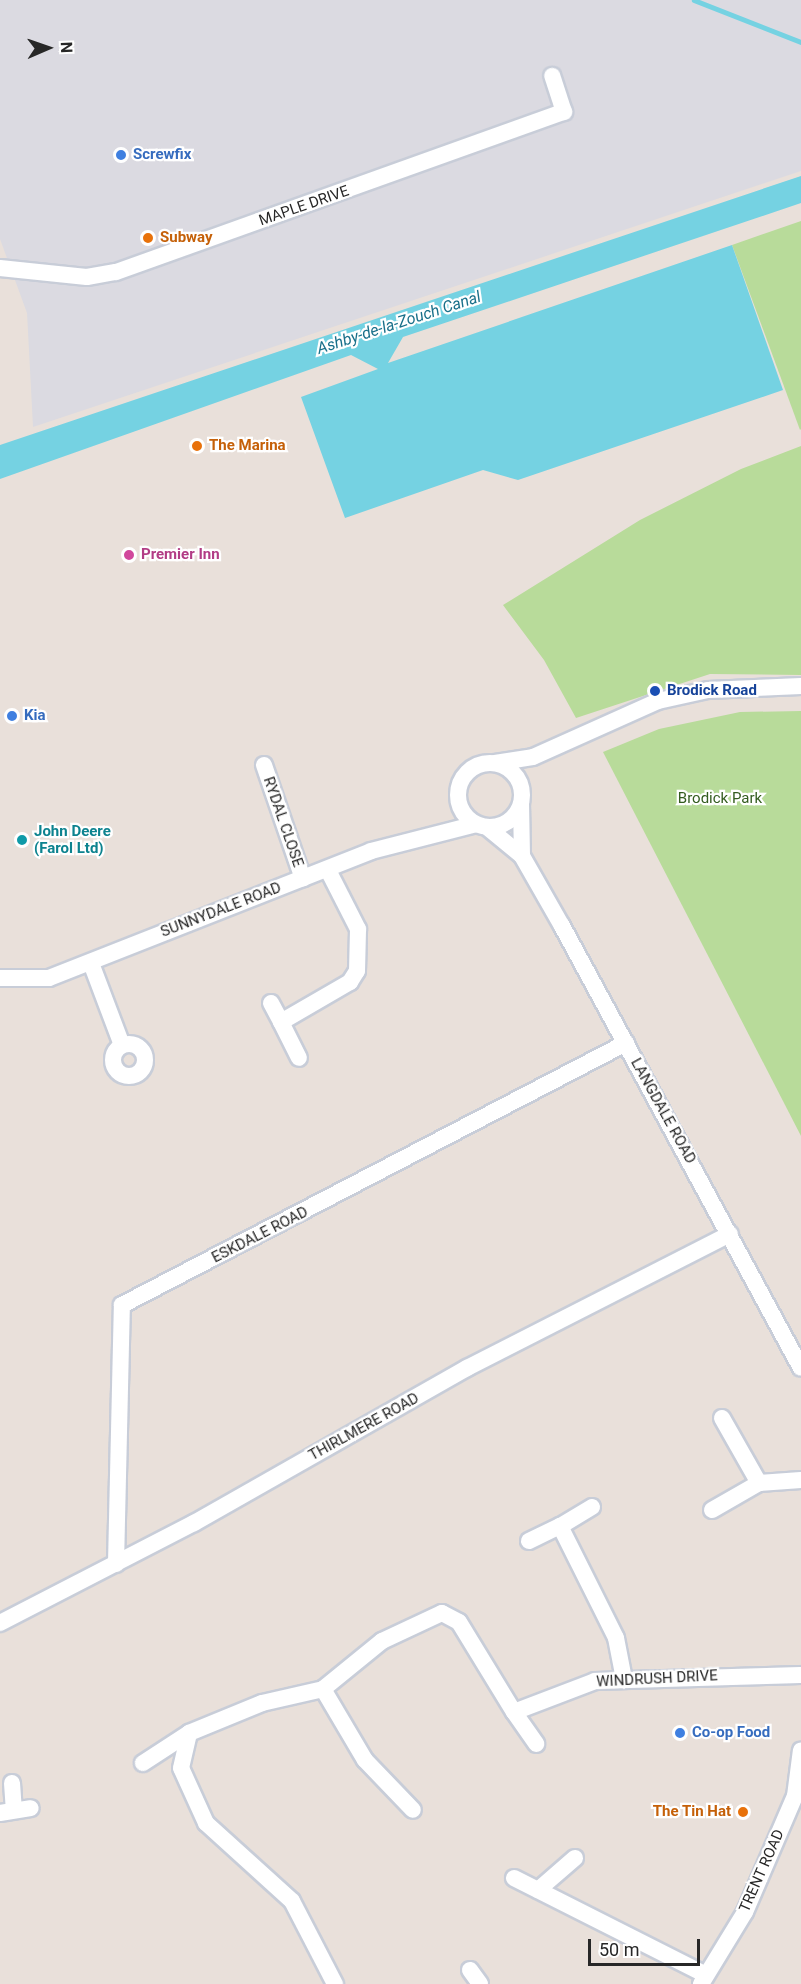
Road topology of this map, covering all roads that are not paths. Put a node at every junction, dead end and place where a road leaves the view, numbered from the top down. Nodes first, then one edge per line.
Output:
1 (552, 76) dead end
2 (0, 268) edge
3 (801, 686) edge
4 (533, 757) junction
5 (495, 763) junction
6 (264, 765) dead end
7 (517, 778) junction
8 (521, 804) junction
9 (462, 810) junction
10 (481, 825) junction
11 (441, 829) junction
12 (522, 856) junction
13 (328, 870) junction
14 (303, 879) junction
15 (91, 963) junction
16 (0, 978) edge
17 (271, 1003) dead end
18 (281, 1022) junction
19 (626, 1043) junction
20 (122, 1045) dead end
21 (299, 1058) dead end
22 (730, 1234) junction
23 (801, 1368) edge
24 (722, 1418) dead end
25 (801, 1480) edge
26 (759, 1483) junction
27 (592, 1507) dead end
28 (711, 1510) dead end
29 (560, 1526) junction
30 (529, 1541) dead end
31 (116, 1563) junction
32 (0, 1623) edge
33 (801, 1675) edge
34 (624, 1679) junction
35 (323, 1689) junction
36 (514, 1712) junction
37 (189, 1733) junction
38 (536, 1744) dead end
39 (801, 1750) edge
40 (143, 1763) dead end
41 (12, 1783) dead end
42 (798, 1797) edge
43 (31, 1808) dead end
44 (413, 1810) dead end
45 (7, 1811) edge
46 (574, 1858) dead end
47 (514, 1878) dead end
48 (538, 1890) junction
49 (470, 1970) dead end
50 (704, 1979) edge
51 (335, 1984) edge
52 (480, 1984) edge

1 - 2 street, MAPLE DRIVE
3 - 4 street
4 - 5 street
4 - 7 street
5 - 7 street
5 - 9 street
6 - 14 street, RYDAL CLOSE
7 - 8 street
8 - 10 street
8 - 12 street, LANGDALE ROAD
9 - 10 street
9 - 11 street, SUNNYDALE ROAD
10 - 11 street, SUNNYDALE ROAD
10 - 12 street, LANGDALE ROAD
11 - 13 street, SUNNYDALE ROAD
12 - 19 street, LANGDALE ROAD
13 - 14 street, SUNNYDALE ROAD
13 - 18 street
14 - 15 street, SUNNYDALE ROAD
15 - 16 street, SUNNYDALE ROAD
15 - 20 street
17 - 18 street
18 - 21 street
19 - 22 street, LANGDALE ROAD
19 - 31 street, ESKDALE ROAD
22 - 23 street, LANGDALE ROAD
22 - 31 street, THIRLMERE ROAD
24 - 26 street
25 - 26 street
26 - 28 street
27 - 29 street
29 - 30 street
29 - 34 street
31 - 32 street, THIRLMERE ROAD
33 - 34 street, WINDRUSH DRIVE
34 - 36 street, WINDRUSH DRIVE
35 - 36 street
35 - 37 street
35 - 44 street
36 - 38 street
37 - 40 street
37 - 51 street
39 - 42 street, TRENT ROAD
41 - 45 street
42 - 50 street, TRENT ROAD
43 - 45 street
46 - 48 street
47 - 48 street
48 - 50 street
49 - 52 street

